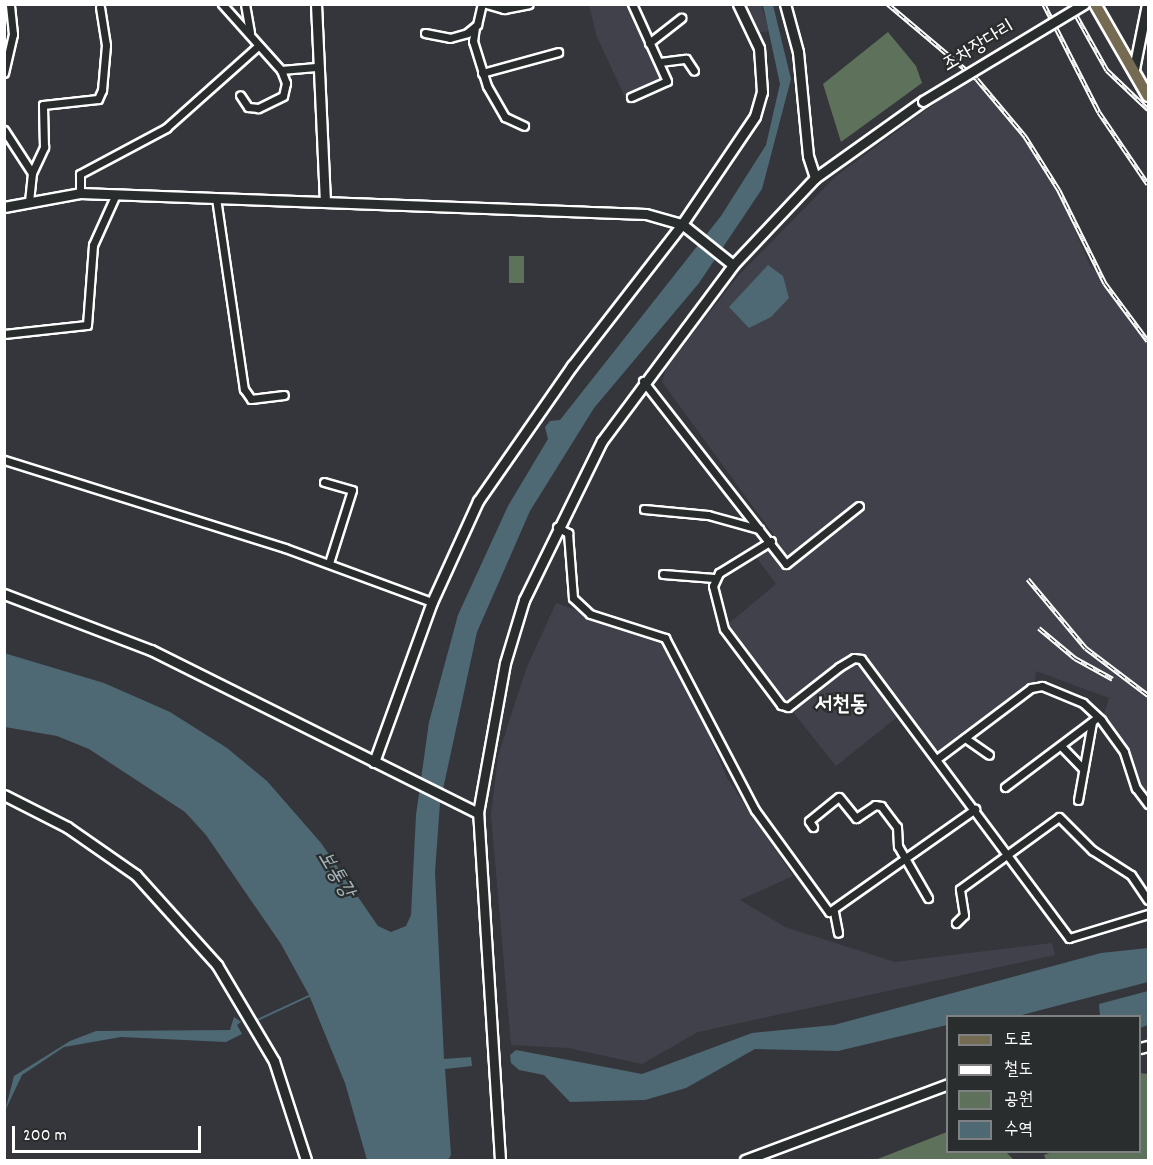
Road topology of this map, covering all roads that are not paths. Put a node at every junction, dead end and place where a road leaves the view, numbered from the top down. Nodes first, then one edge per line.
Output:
1 (10, 4) edge
2 (222, 4) edge
3 (245, 4) edge
4 (316, 4) edge
5 (484, 4) edge
6 (529, 4) edge
7 (632, 4) edge
8 (738, 4) edge
9 (785, 4) edge
10 (1084, 4) edge
11 (1095, 4) edge
12 (1147, 4) edge
13 (100, 8) dead end
14 (681, 18) dead end
15 (475, 27) junction
16 (250, 33) junction
17 (424, 33) dead end
18 (649, 43) junction
19 (258, 46) junction
20 (558, 52) dead end
21 (660, 63) junction
22 (320, 67) junction
23 (1134, 69) junction
24 (281, 70) junction
25 (694, 71) dead end
26 (4, 73) edge
27 (482, 73) junction
28 (1148, 94) edge
29 (240, 95) dead end
30 (631, 97) dead end
31 (524, 126) dead end
32 (4, 130) edge
33 (32, 173) junction
34 (815, 178) junction
35 (80, 193) junction
36 (116, 194) junction
37 (216, 198) junction
38 (325, 201) junction
39 (29, 202) junction
40 (4, 207) edge
41 (682, 224) junction
42 (733, 265) junction
43 (4, 334) edge
44 (644, 381) junction
45 (284, 395) dead end
46 (4, 460) edge
47 (324, 482) dead end
48 (859, 506) dead end
49 (644, 509) dead end
50 (557, 527) junction
51 (759, 529) junction
52 (771, 541) junction
53 (329, 563) junction
54 (663, 574) dead end
55 (714, 578) junction
56 (4, 594) edge
57 (432, 602) junction
58 (1095, 720) junction
59 (965, 738) junction
60 (1061, 746) junction
61 (989, 755) dead end
62 (939, 758) junction
63 (378, 764) junction
64 (1083, 769) junction
65 (1005, 787) dead end
66 (4, 795) edge
67 (1078, 800) dead end
68 (1149, 804) edge
69 (975, 809) junction
70 (478, 813) junction
71 (813, 827) dead end
72 (1008, 854) junction
73 (906, 859) junction
74 (928, 898) dead end
75 (1149, 900) edge
76 (834, 912) junction
77 (1149, 914) edge
78 (956, 923) dead end
79 (838, 933) dead end
80 (946, 1085) edge
81 (306, 1161) edge
82 (500, 1161) edge
83 (745, 1161) edge

1 - 26 street
2 - 16 street
3 - 16 street
4 - 22 street
5 - 6 street
5 - 15 street
7 - 18 street
8 - 41 street
9 - 34 street
10 - 34 street, 조차장다리, bridge
11 - 23 main road
12 - 23 street
13 - 33 street
14 - 18 street
15 - 17 street
15 - 27 street
16 - 19 street
18 - 21 street
19 - 24 street
19 - 35 street
20 - 27 street
21 - 25 street
21 - 30 street
22 - 24 street
22 - 38 street
23 - 28 main road
24 - 29 street
27 - 31 street
32 - 33 street
33 - 39 street
34 - 42 street, 조차장다리
35 - 36 street
35 - 39 street
36 - 37 street
36 - 43 street
37 - 38 street
37 - 45 street
38 - 41 street
39 - 40 street
41 - 42 street
41 - 57 street
42 - 44 street, 조차장다리
44 - 50 street, 조차장다리
44 - 51 street
46 - 53 street
47 - 53 street
48 - 52 street
49 - 51 street
50 - 70 street, 조차장다리
50 - 76 street
51 - 52 street
52 - 55 street
53 - 57 street
54 - 55 street
55 - 62 street
56 - 63 street
57 - 63 street
58 - 59 street
58 - 60 street
58 - 64 street
58 - 68 street
59 - 61 street
59 - 62 street
60 - 64 street
60 - 65 street
62 - 69 street
63 - 70 street
64 - 67 street
66 - 81 street
69 - 72 street
69 - 73 street
70 - 82 street, 조차장다리
71 - 73 street
72 - 75 street
72 - 77 street
72 - 78 street
73 - 74 street
73 - 76 street
76 - 79 street
80 - 83 street

